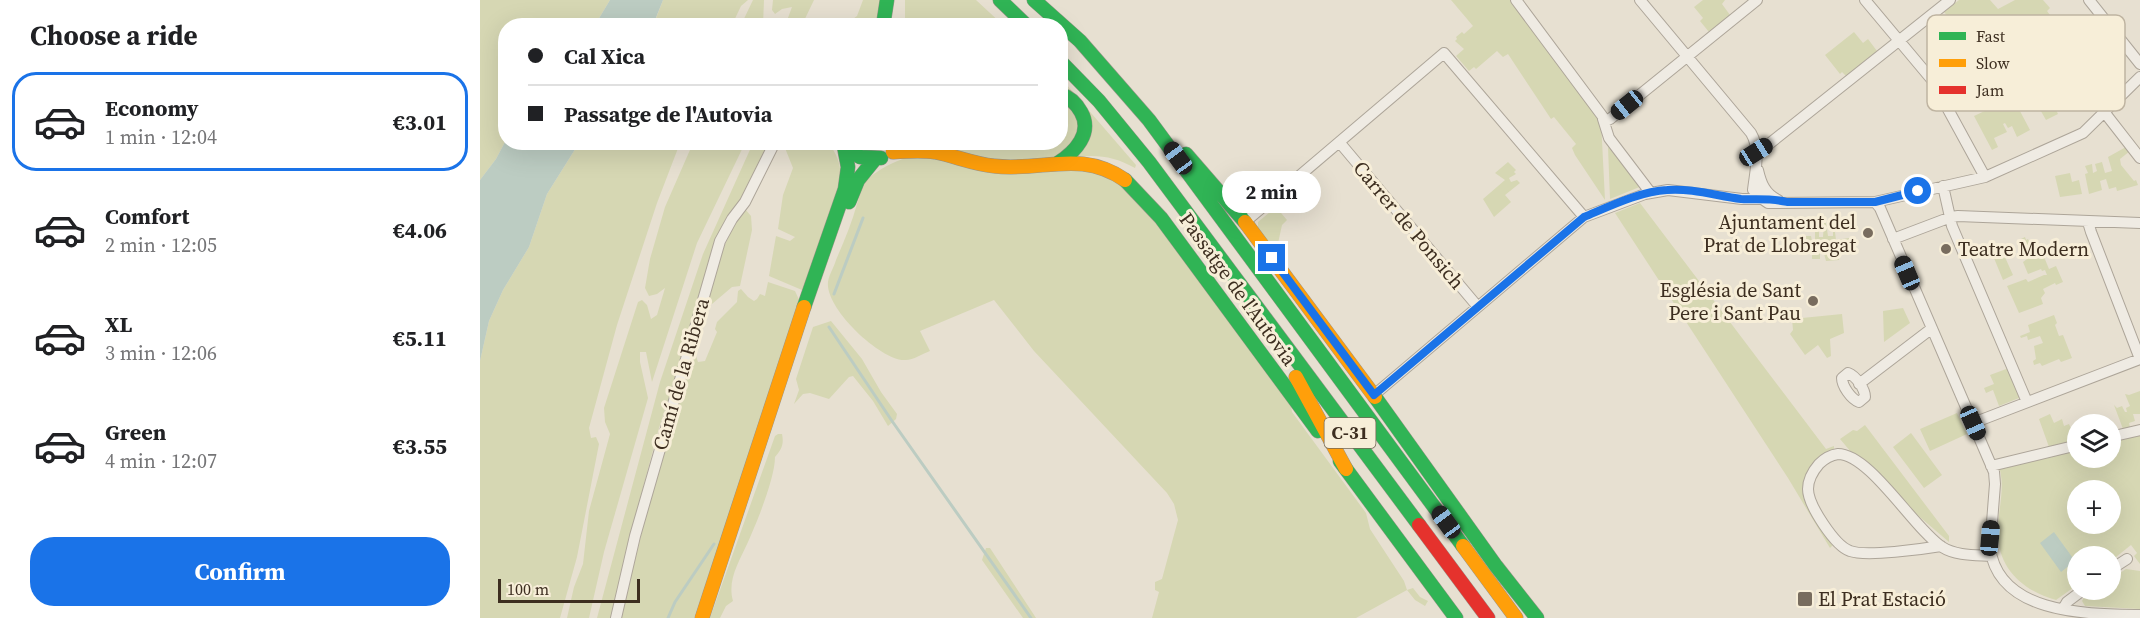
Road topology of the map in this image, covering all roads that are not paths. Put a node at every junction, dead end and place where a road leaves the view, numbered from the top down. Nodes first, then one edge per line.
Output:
1 (887, 0) edge
2 (895, 0) edge
3 (988, 0) edge
4 (1000, 0) edge
5 (1034, 0) edge
6 (1049, 0) edge
7 (1516, 0) edge
8 (1640, 0) edge
9 (1757, 0) edge
10 (1865, 0) edge
11 (1950, 0) edge
12 (2089, 0) edge
13 (1931, 15) edge
14 (2101, 15) edge
15 (884, 18) edge
16 (893, 18) edge
17 (1004, 18) edge
18 (1019, 18) edge
19 (1054, 18) edge
20 (1063, 18) edge
21 (1927, 18) edge
22 (1068, 25) edge
23 (1068, 30) edge
24 (1080, 41) junction
25 (1899, 41) junction
26 (2125, 45) edge
27 (1687, 56) junction
28 (2140, 64) edge
29 (1068, 69) edge
30 (1927, 77) edge
31 (2140, 77) edge
32 (2125, 92) edge
33 (1068, 96) edge
34 (1949, 111) edge
35 (2105, 113) joint
36 (1149, 120) junction
37 (1604, 120) junction
38 (1340, 142) junction
39 (771, 150) edge
40 (844, 150) edge
41 (850, 150) edge
42 (892, 150) edge
43 (914, 150) edge
44 (1756, 157) junction
45 (2140, 158) edge
46 (875, 159) junction
47 (1058, 163) junction
48 (1985, 177) junction
49 (1754, 183) junction
50 (1943, 186) junction
51 (1648, 193) junction
52 (1745, 199) junction
53 (1775, 199) junction
54 (1761, 200) junction
55 (1787, 202) junction
56 (1875, 202) junction
57 (1584, 217) junction
58 (1951, 217) junction
59 (1245, 222) junction
60 (2088, 222) junction
61 (2140, 223) edge
62 (1894, 242) junction
63 (1212, 248) junction
64 (1478, 307) junction
65 (1931, 329) junction
66 (2140, 359) edge
67 (1859, 384) dead end
68 (1374, 395) junction
69 (2026, 402) junction
70 (1973, 423) junction
71 (2140, 430) edge
72 (2121, 434) edge
73 (2067, 448) edge
74 (758, 452) junction
75 (1992, 466) junction
76 (1346, 469) junction
77 (1941, 546) junction
78 (1991, 556) junction
79 (2127, 559) dead end
80 (2121, 563) edge
81 (2070, 600) edge
82 (2063, 609) junction
83 (2140, 615) edge
84 (616, 618) edge
85 (702, 618) edge
86 (1456, 618) edge
87 (1488, 618) edge
88 (1516, 618) edge
89 (1537, 618) edge

1 - 15 main road
2 - 16 main road
3 - 17 main road
4 - 18 main road
5 - 19 main road, C-31
6 - 20 main road
7 - 37 street
8 - 27 street
9 - 27 street
10 - 25 street
11 - 13 street
12 - 14 street
21 - 25 street
22 - 24 main road
23 - 24 main road, C-31
24 - 36 main road, C-31
25 - 30 street
25 - 44 street
26 - 28 street
27 - 37 street
27 - 44 street
29 - 63 main road, C-31
31 - 32 street
33 - 47 main road
34 - 48 street
35 - 45 street
35 - 48 street
36 - 59 main road
36 - 88 main road, C-31
37 - 51 street
38 - 57 street
38 - 59 street
38 - 64 street, Carrer de Ponsich
39 - 84 street, Camí de la Ribera
40 - 74 main road
41 - 46 main road
42 - 46 main road, Passatge de l'Autovia
43 - 47 main road, Passatge de l'Autovia
44 - 49 street
44 - 53 street
46 - 74 main road
47 - 76 main road, Passatge de l'Autovia
48 - 50 street
49 - 52 street
49 - 54 street
50 - 56 street
50 - 58 street
51 - 52 street
51 - 57 street
52 - 54 street
53 - 54 street
53 - 55 street
54 - 55 street
55 - 56 street
56 - 62 street
57 - 64 street
58 - 60 street
58 - 62 street
58 - 69 street
59 - 68 main road
60 - 61 street
60 - 66 street
62 - 65 street
63 - 76 main road
63 - 87 main road, C-31
64 - 68 street
65 - 67 street
65 - 70 street
66 - 69 street
68 - 89 main road
69 - 70 street
70 - 75 street
71 - 72 street
73 - 75 street
74 - 85 main road
75 - 78 street
76 - 86 main road, Passatge de l'Autovia
77 - 77 street
77 - 78 street
78 - 82 street
79 - 80 street
81 - 82 street
82 - 83 street

